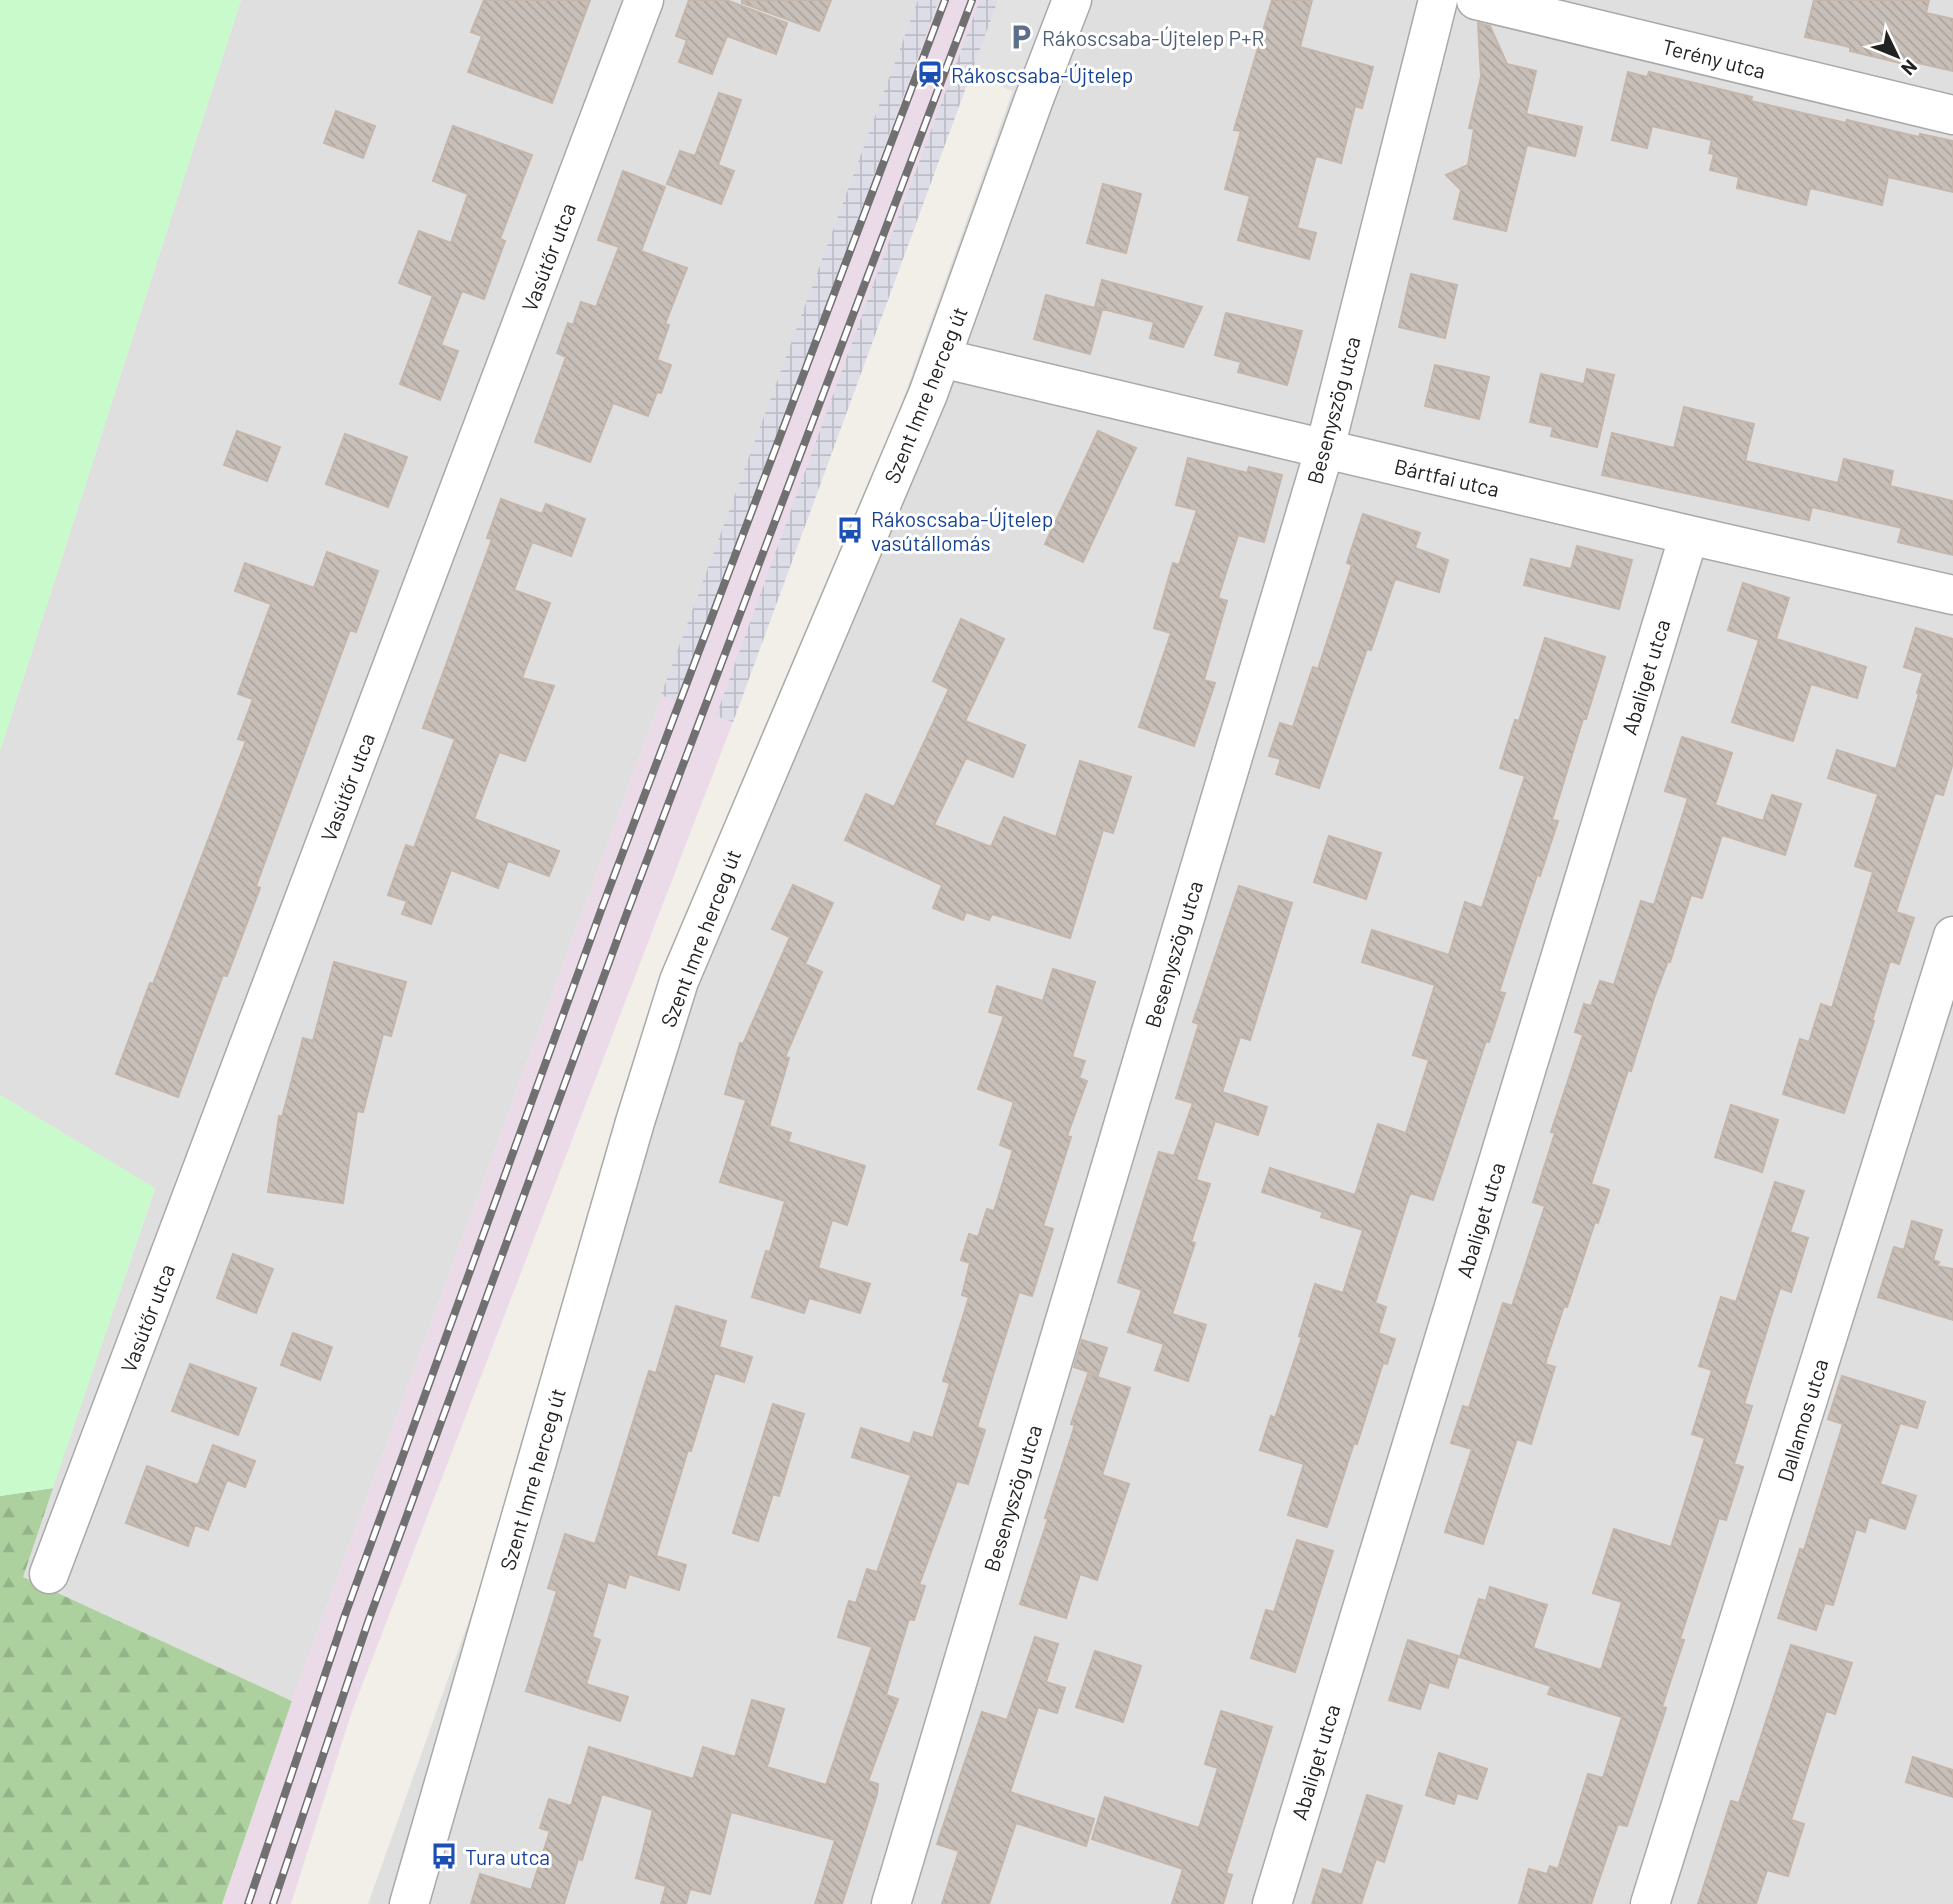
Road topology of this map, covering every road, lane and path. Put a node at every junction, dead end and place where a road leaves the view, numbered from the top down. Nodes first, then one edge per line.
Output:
1 (645, 0) edge
2 (1072, 0) edge
3 (1438, 0) edge
4 (1476, 0) edge
5 (1953, 115) edge
6 (942, 358) junction
7 (1325, 448) junction
8 (1689, 535) junction
9 (1953, 595) edge
10 (1953, 936) edge
11 (50, 1574) dead end
12 (408, 1904) edge
13 (891, 1904) edge
14 (1272, 1904) edge
15 (1650, 1904) edge

1 - 11 street, Vasútőr utca
2 - 6 street, Szent Imre herceg út
3 - 7 street, Besenyszög utca
4 - 5 street, Terény utca
6 - 7 street, Bártfai utca
6 - 12 street, Szent Imre herceg út
7 - 8 street, Bártfai utca
7 - 13 street, Besenyszög utca
8 - 9 street, Bártfai utca
8 - 14 street, Abaliget utca
10 - 15 street, Dallamos utca

